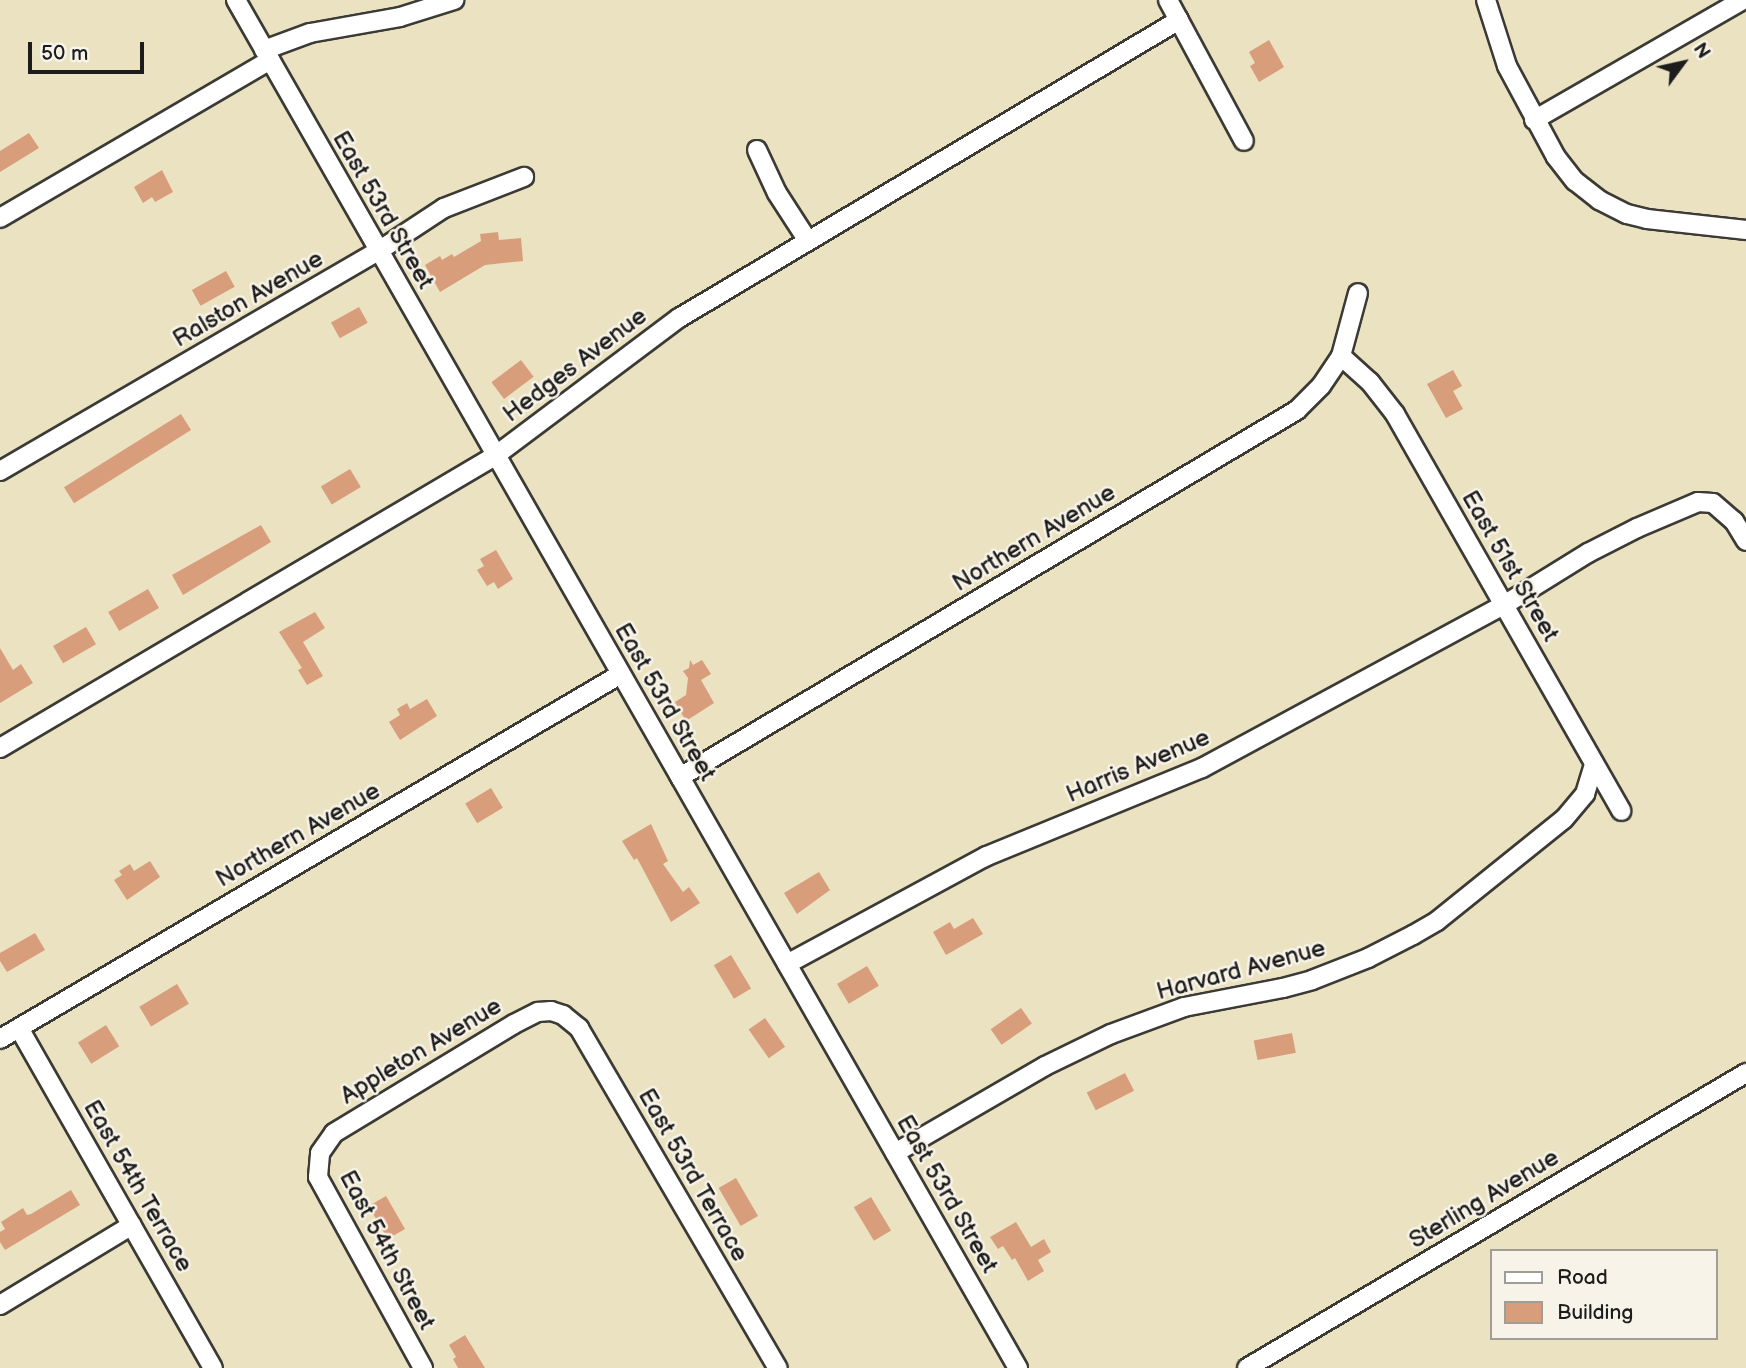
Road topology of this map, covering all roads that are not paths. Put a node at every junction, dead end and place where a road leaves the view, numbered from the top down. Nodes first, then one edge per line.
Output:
1 (236, 0) edge
2 (454, 0) edge
3 (1168, 0) edge
4 (1486, 0) edge
5 (1743, 0) edge
6 (1179, 20) junction
7 (267, 55) junction
8 (1534, 120) junction
9 (1244, 141) dead end
10 (757, 149) dead end
11 (524, 177) dead end
12 (0, 218) edge
13 (1746, 230) edge
14 (808, 241) junction
15 (377, 252) junction
16 (1358, 293) dead end
17 (1341, 356) junction
18 (495, 456) junction
19 (0, 471) edge
20 (1746, 541) edge
21 (1504, 605) junction
22 (621, 674) junction
23 (0, 748) edge
24 (1594, 764) junction
25 (680, 777) junction
26 (1621, 811) dead end
27 (787, 964) junction
28 (558, 1014) joint
29 (19, 1028) junction
30 (0, 1039) edge
31 (1746, 1073) edge
32 (320, 1153) joint
33 (895, 1153) junction
34 (132, 1225) junction
35 (0, 1305) edge
36 (213, 1368) edge
37 (423, 1368) edge
38 (778, 1368) edge
39 (1018, 1368) edge
40 (1247, 1368) edge

1 - 7 street, East 53rd Street
2 - 7 street
3 - 6 street
4 - 8 street
5 - 8 street
6 - 9 street
6 - 14 street, Hedges Avenue
7 - 12 street
7 - 15 street, East 53rd Street
8 - 13 street
10 - 14 street
11 - 15 street, Ralston Avenue
14 - 18 street, Hedges Avenue
15 - 18 street, East 53rd Street
15 - 19 street, Ralston Avenue
16 - 17 street, Northern Avenue
17 - 21 street, East 51st Street
17 - 25 street, Northern Avenue
18 - 22 street, East 53rd Street
18 - 23 street, Hedges Avenue
20 - 21 street, Harris Avenue
21 - 24 street, East 51st Street
21 - 27 street, Harris Avenue
22 - 25 street, East 53rd Street
22 - 29 street, Northern Avenue
24 - 26 street, East 51st Street
24 - 33 street, Harvard Avenue
25 - 27 street, East 53rd Street
27 - 33 street, East 53rd Street
28 - 32 street, Appleton Avenue
28 - 38 street, East 53rd Terrace
29 - 30 street, Northern Avenue
29 - 34 street, East 54th Terrace
31 - 40 street, Sterling Avenue
32 - 37 street, East 54th Street
33 - 39 street, East 53rd Street
34 - 35 street
34 - 36 street, East 54th Terrace

